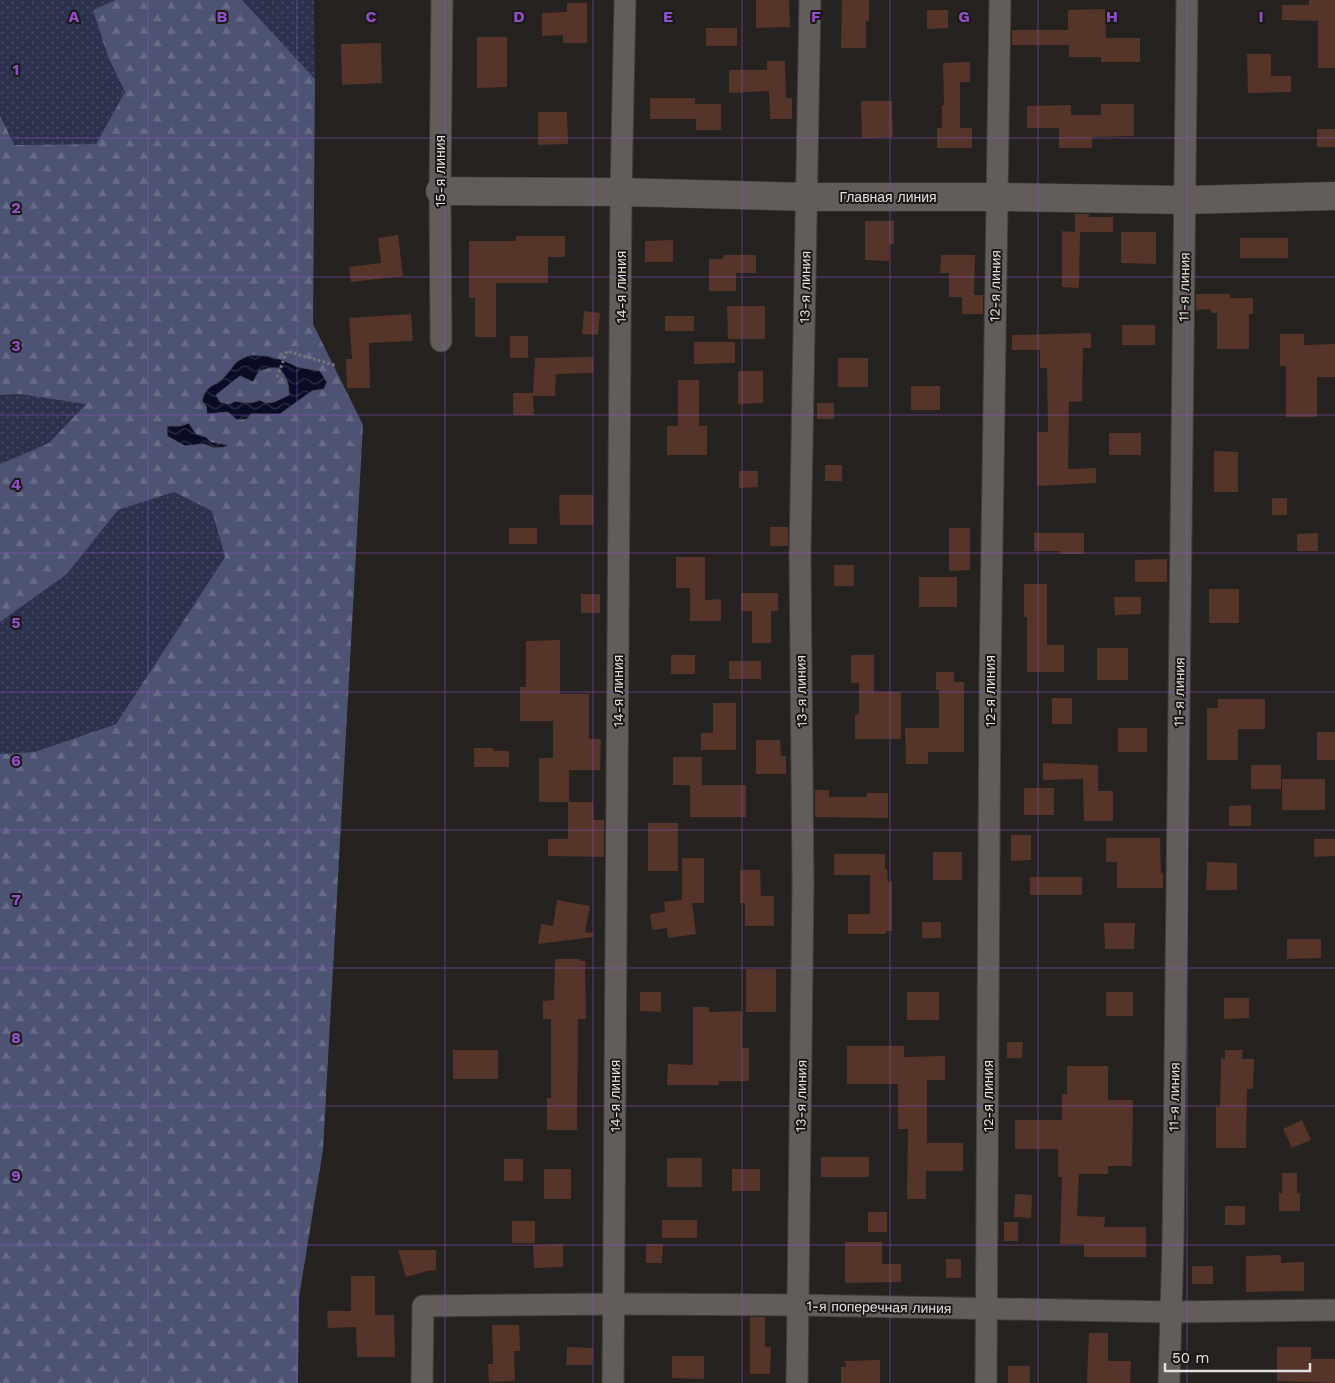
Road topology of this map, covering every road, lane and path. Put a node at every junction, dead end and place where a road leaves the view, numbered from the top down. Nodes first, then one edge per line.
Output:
1 (442, 0) edge
2 (624, 0) edge
3 (810, 0) edge
4 (1000, 0) edge
5 (1188, 0) edge
6 (440, 191) junction
7 (622, 192) junction
8 (1335, 196) edge
9 (807, 197) junction
10 (996, 197) junction
11 (1185, 200) junction
12 (441, 341) dead end
13 (337, 366) dead end
14 (277, 377) dead end
15 (614, 1304) junction
16 (798, 1305) junction
17 (987, 1310) junction
18 (1335, 1310) edge
19 (1170, 1312) junction
20 (422, 1383) edge
21 (612, 1383) edge
22 (797, 1383) edge
23 (986, 1383) edge
24 (1168, 1383) edge

1 - 6 street, 15-я линия
2 - 7 street, 14-я линия
3 - 9 street, 13-я линия
4 - 10 street, 12-я линия
5 - 11 street, 11-я линия
6 - 7 street, Главная линия
6 - 12 street, 15-я линия
7 - 9 street, Главная линия
7 - 15 street, 14-я линия
8 - 11 street, Главная линия
9 - 10 street, Главная линия
9 - 16 street, 13-я линия
10 - 11 street, Главная линия
10 - 17 street, 12-я линия
11 - 19 street, 11-я линия
13 - 14 path
15 - 16 street, 1-я поперечная линия
15 - 20 street, 1-я поперечная линия
15 - 21 street, 14-я линия
16 - 17 street, 1-я поперечная линия
16 - 22 street, 13-я линия
17 - 19 street, 1-я поперечная линия
17 - 23 street, 12-я линия
18 - 19 street, 1-я поперечная линия
19 - 24 street, 11-я линия

